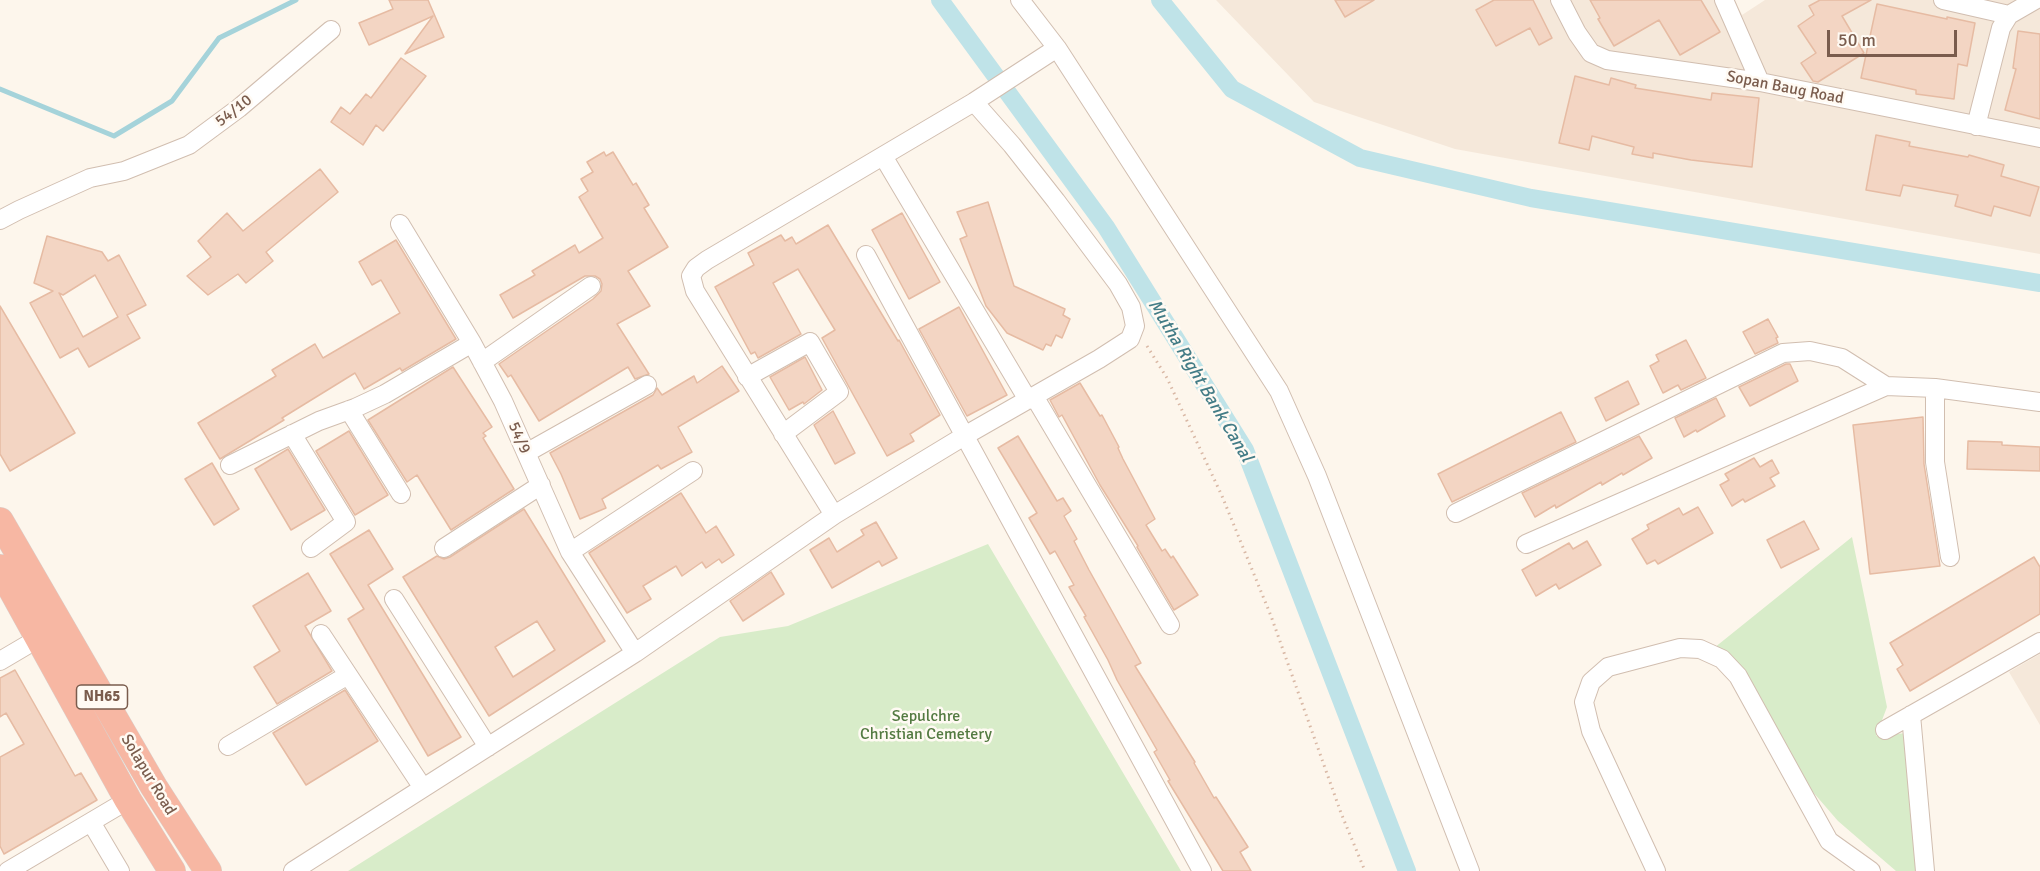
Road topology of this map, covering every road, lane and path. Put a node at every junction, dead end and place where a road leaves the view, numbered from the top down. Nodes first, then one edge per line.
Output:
1 (1020, 0) edge
2 (1560, 0) edge
3 (1724, 0) edge
4 (2035, 0) edge
5 (1952, 1) edge
6 (2009, 15) junction
7 (331, 30) dead end
8 (1057, 48) junction
9 (1760, 82) junction
10 (980, 98) junction
11 (1976, 126) junction
12 (2040, 138) edge
13 (883, 156) junction
14 (0, 220) edge
15 (400, 224) dead end
16 (866, 255) dead end
17 (591, 286) dead end
18 (1135, 326) junction
19 (472, 343) junction
20 (482, 362) junction
21 (747, 376) junction
22 (647, 385) dead end
23 (1886, 386) junction
24 (1935, 388) junction
25 (1031, 398) junction
26 (2040, 402) edge
27 (349, 410) junction
28 (292, 434) junction
29 (783, 434) junction
30 (966, 435) junction
31 (526, 453) junction
32 (230, 465) dead end
33 (693, 471) dead end
34 (540, 485) junction
35 (401, 494) dead end
36 (1456, 513) dead end
37 (834, 515) junction
38 (0, 521) edge
39 (1526, 544) dead end
40 (310, 548) dead end
41 (444, 548) dead end
42 (570, 552) junction
43 (1950, 557) dead end
44 (0, 568) edge
45 (394, 598) dead end
46 (1170, 625) dead end
47 (321, 634) dead end
48 (39, 638) junction
49 (2040, 642) edge
50 (635, 653) junction
51 (0, 661) edge
52 (348, 675) junction
53 (1911, 715) junction
54 (1885, 730) dead end
55 (228, 746) dead end
56 (488, 747) junction
57 (423, 788) junction
58 (128, 800) junction
59 (91, 822) junction
60 (8, 871) edge
61 (120, 871) edge
62 (172, 871) edge
63 (208, 871) edge
64 (293, 871) edge
65 (1202, 871) edge
66 (1365, 871) edge
67 (1470, 871) edge
68 (1656, 871) edge
69 (1871, 871) edge
70 (1925, 871) edge

1 - 8 street
2 - 9 street, Sopan Baug Road
3 - 9 street
4 - 6 street
5 - 6 street
6 - 11 street
7 - 14 street, 54/10
8 - 10 street
8 - 67 street
9 - 11 street, Sopan Baug Road
10 - 13 street
10 - 18 street
11 - 12 street, Sopan Baug Road
13 - 21 street
13 - 25 street
15 - 19 street, 54/9
16 - 30 street
17 - 20 street
18 - 25 street
18 - 66 path
19 - 20 street, 54/9
19 - 27 street
20 - 31 street, 54/9
21 - 29 street
21 - 29 street
22 - 31 street
23 - 24 street
23 - 36 street
23 - 39 street
24 - 26 street
24 - 43 street
25 - 30 street
25 - 46 street
27 - 28 street
27 - 35 street
28 - 32 street
28 - 40 street
29 - 37 street
30 - 37 street
30 - 65 street
31 - 34 street, 54/9
33 - 42 street
34 - 41 street
34 - 42 street, 54/9
37 - 50 street
38 - 63 highway, Solapur Road / NH65
42 - 50 street, 54/9
44 - 48 highway, Solapur Road / NH65
45 - 56 street
47 - 52 street
48 - 51 street
48 - 58 highway, Solapur Road / NH65
49 - 53 street
50 - 56 street
52 - 55 street
52 - 57 street
53 - 54 street
53 - 70 street
56 - 57 street
57 - 64 street
58 - 59 street
58 - 62 highway, Solapur Road / NH65
59 - 60 street
59 - 61 street
68 - 69 street

